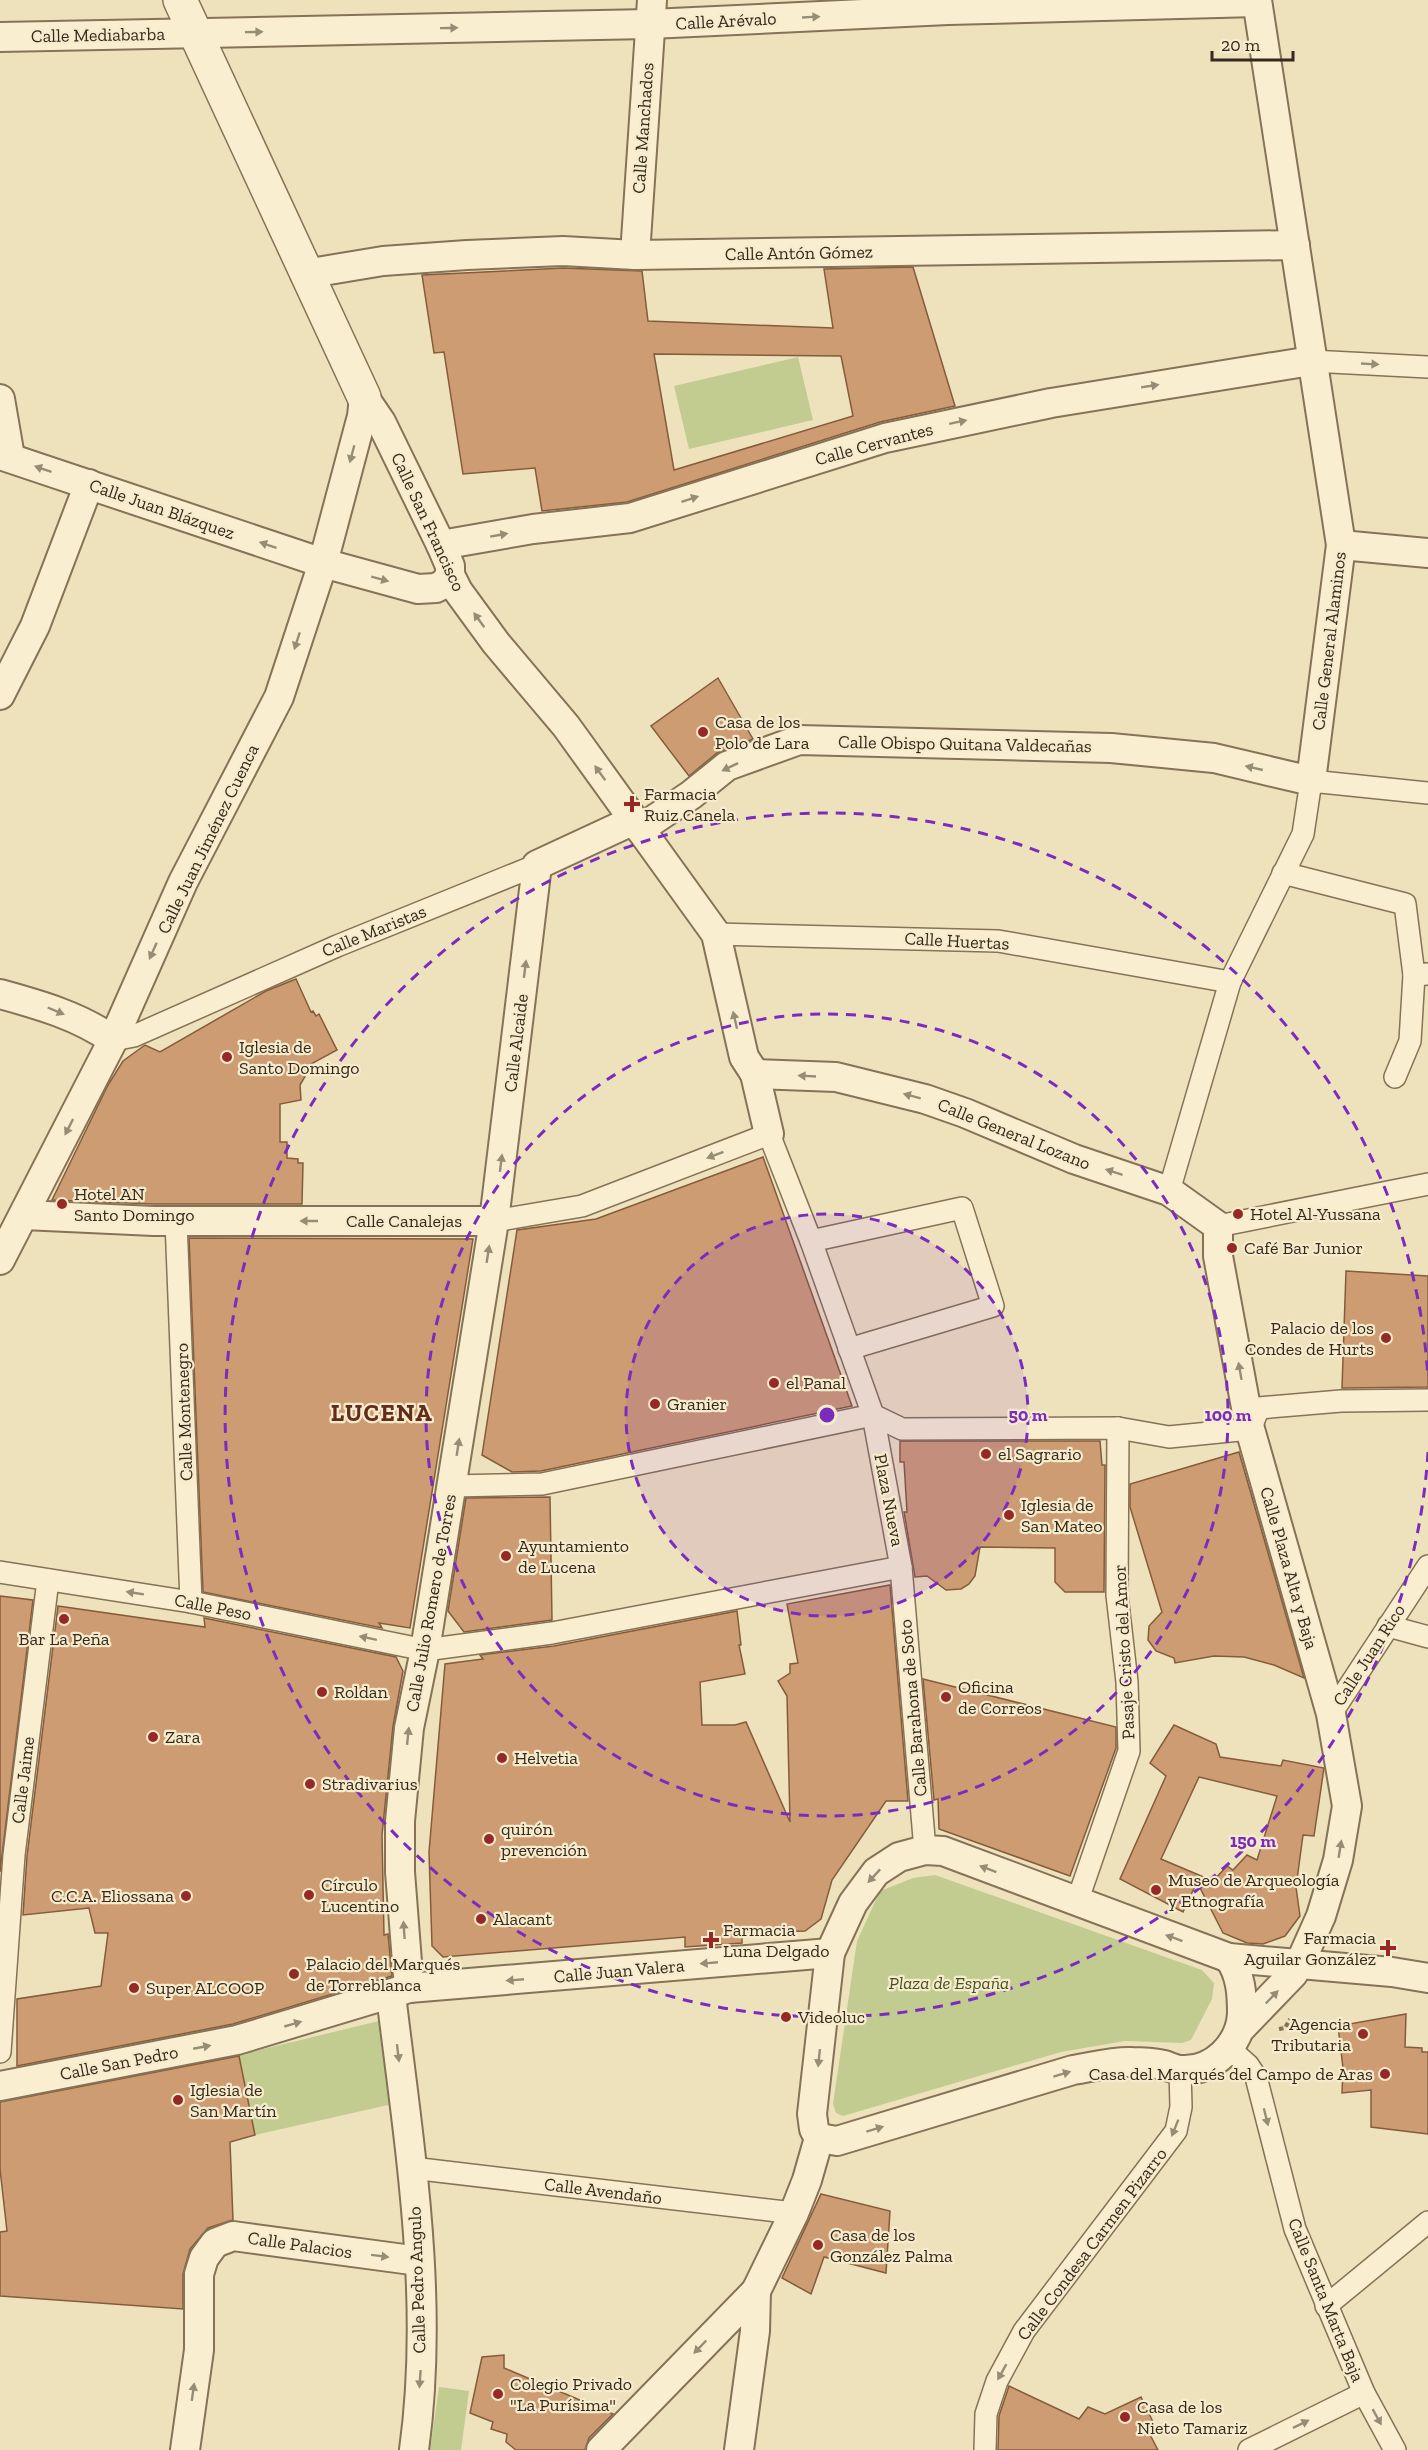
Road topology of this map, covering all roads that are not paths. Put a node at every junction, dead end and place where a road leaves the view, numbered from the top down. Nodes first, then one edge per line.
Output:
1 (180, 0) edge
2 (1257, 1) edge
3 (948, 5) edge
4 (651, 12) edge
5 (195, 33) junction
6 (0, 37) edge
7 (1295, 245) junction
8 (636, 255) junction
9 (305, 274) junction
10 (1311, 361) junction
11 (1428, 367) edge
12 (364, 397) junction
13 (0, 399) edge
14 (5, 456) edge
15 (89, 484) junction
16 (441, 545) junction
17 (1341, 545) junction
18 (1428, 553) edge
19 (323, 563) junction
20 (450, 575) junction
21 (0, 695) edge
22 (1311, 781) junction
23 (1428, 793) edge
24 (637, 825) junction
25 (537, 865) junction
26 (1283, 873) junction
27 (716, 934) junction
28 (1421, 974) edge
29 (1230, 982) junction
30 (0, 994) edge
31 (113, 1040) junction
32 (755, 1074) junction
33 (1395, 1077) dead end
34 (769, 1134) junction
35 (1428, 1184) edge
36 (1169, 1191) junction
37 (24, 1215) junction
38 (176, 1221) junction
39 (494, 1221) junction
40 (1218, 1226) junction
41 (811, 1241) junction
42 (0, 1260) edge
43 (849, 1349) junction
44 (1428, 1400) edge
45 (873, 1415) junction
46 (1118, 1428) junction
47 (1250, 1429) junction
48 (452, 1485) junction
49 (1428, 1566) edge
50 (901, 1567) junction
51 (0, 1572) edge
52 (48, 1580) junction
53 (191, 1602) junction
54 (1388, 1626) junction
55 (1428, 1637) edge
56 (425, 1650) junction
57 (1331, 1714) junction
58 (925, 1850) junction
59 (1077, 1902) junction
60 (830, 1953) junction
61 (1229, 1958) junction
62 (1300, 1963) junction
63 (1428, 1978) edge
64 (400, 1992) junction
65 (1236, 2038) junction
66 (237, 2040) joint
67 (0, 2052) edge
68 (1180, 2070) junction
69 (0, 2086) edge
70 (405, 2111) joint
71 (819, 2138) junction
72 (412, 2168) junction
73 (794, 2213) junction
74 (1428, 2222) edge
75 (419, 2261) junction
76 (756, 2291) junction
77 (1326, 2306) junction
78 (723, 2324) junction
79 (754, 2331) junction
80 (1364, 2393) junction
81 (185, 2450) edge
82 (414, 2450) edge
83 (601, 2450) edge
84 (739, 2450) edge
85 (985, 2450) edge
86 (1249, 2450) edge
87 (1395, 2450) edge

1 - 5 street, Calle San Francisco
2 - 3 street, Calle Arévalo
2 - 7 street, Calle General Alaminos
4 -> 3 street, Calle Arévalo
5 -> 4 street, Calle Arévalo
4 - 8 street, Calle Manchados
5 - 6 street, Calle Mediabarba
5 - 9 street, Calle San Francisco
7 - 8 street, Calle Antón Gómez
7 - 10 street, Calle General Alaminos
8 - 9 street, Calle Antón Gómez
9 - 12 street, Calle San Francisco
10 -> 11 street
16 -> 10 street, Calle Cervantes
10 - 17 street, Calle General Alaminos
12 - 16 street, Calle San Francisco
12 -> 19 street, Calle Juan Jiménez Cuenca
13 - 14 street
15 -> 14 street, Calle Juan Blázquez
19 -> 15 street, Calle Juan Blázquez
15 - 21 street
16 - 20 street, Calle San Francisco
17 - 18 street
17 - 22 street, Calle General Alaminos
19 -> 20 street, Calle Juan Blázquez
19 -> 31 street, Calle Juan Jiménez Cuenca
24 -> 20 street, Calle San Francisco
22 - 23 street
22 -> 24 street, Calle Obispo Quitana Valdecañas
22 - 26 street, Calle General Alaminos
24 - 25 street, Calle Maristas
24 - 27 street, Calle San Francisco
25 - 31 street, Calle Maristas
39 -> 25 street, Calle Alcaide
26 - 28 street
26 - 29 street, Calle General Alaminos
27 - 29 street, Calle Huertas
32 -> 27 street, Calle San Francisco
28 - 33 street
29 - 36 street, Calle General Alaminos
30 -> 31 street
31 -> 37 street, Calle Juan Jiménez Cuenca
32 - 34 street, Calle San Francisco
36 -> 32 street, Calle General Lozano
34 -> 39 street, Calle Canalejas
34 - 41 street, Plaza Nueva
35 - 40 street
36 - 40 street
37 - 38 street, Calle Canalejas
37 - 42 street, Calle Juan Jiménez Cuenca
39 -> 38 street, Calle Canalejas
38 - 53 street, Calle Montenegro
48 -> 39 street, Calle Julio Romero de Torres
47 -> 40 street, Calle Plaza Alta y Baja
41 - 43 street, Plaza Nueva
41 - 43 street
43 - 45 street, Plaza Nueva
44 - 47 street
45 - 46 street
45 - 48 street
45 - 50 street, Plaza Nueva
46 - 47 street
46 - 59 street, Pasaje Cristo del Amor
47 - 57 street, Calle Plaza Alta y Baja
48 - 56 street, Calle Julio Romero de Torres
49 - 54 street, Calle Juan Rico
50 - 56 street, Plaza Nueva
50 - 58 street, Calle Barahona de Soto
51 - 52 street, Calle Peso
53 -> 52 street, Calle Peso
52 - 67 street, Calle Jaime
56 -> 53 street, Calle Peso
54 - 55 street
54 - 57 street, Calle Juan Rico
64 -> 56 street, Calle Julio Romero de Torres
62 -> 57 street, Calle Plaza Alta y Baja
59 -> 58 street
58 -> 60 street
61 -> 59 street
60 -> 64 street, Calle Juan Valera
60 -> 71 street
61 - 62 street
61 - 65 street
62 - 63 street
65 -> 62 street, Calle Plaza Alta y Baja
66 -> 64 street, Calle Juan Valera
64 -> 70 street, Calle Julio Romero de Torres
65 - 68 street
65 -> 77 street, Calle Santa Marta Baja
69 -> 66 street, Calle San Pedro
71 -> 68 street
68 -> 85 street, Calle Condesa Carmen Pizarro
70 - 72 street, Calle Pedro Angulo
71 - 73 street
72 - 73 street, Calle Avendaño
72 - 75 street, Calle Pedro Angulo
73 - 76 street
74 - 77 street
81 -> 75 street, Calle Palacios
75 -> 82 street, Calle Pedro Angulo
76 - 78 street
76 - 79 street
77 - 80 street, Calle Santa Marta Baja
78 - 79 street
78 -> 83 street
79 - 84 street
86 -> 80 street
80 -> 87 street, Calle Santa Marta Baja

